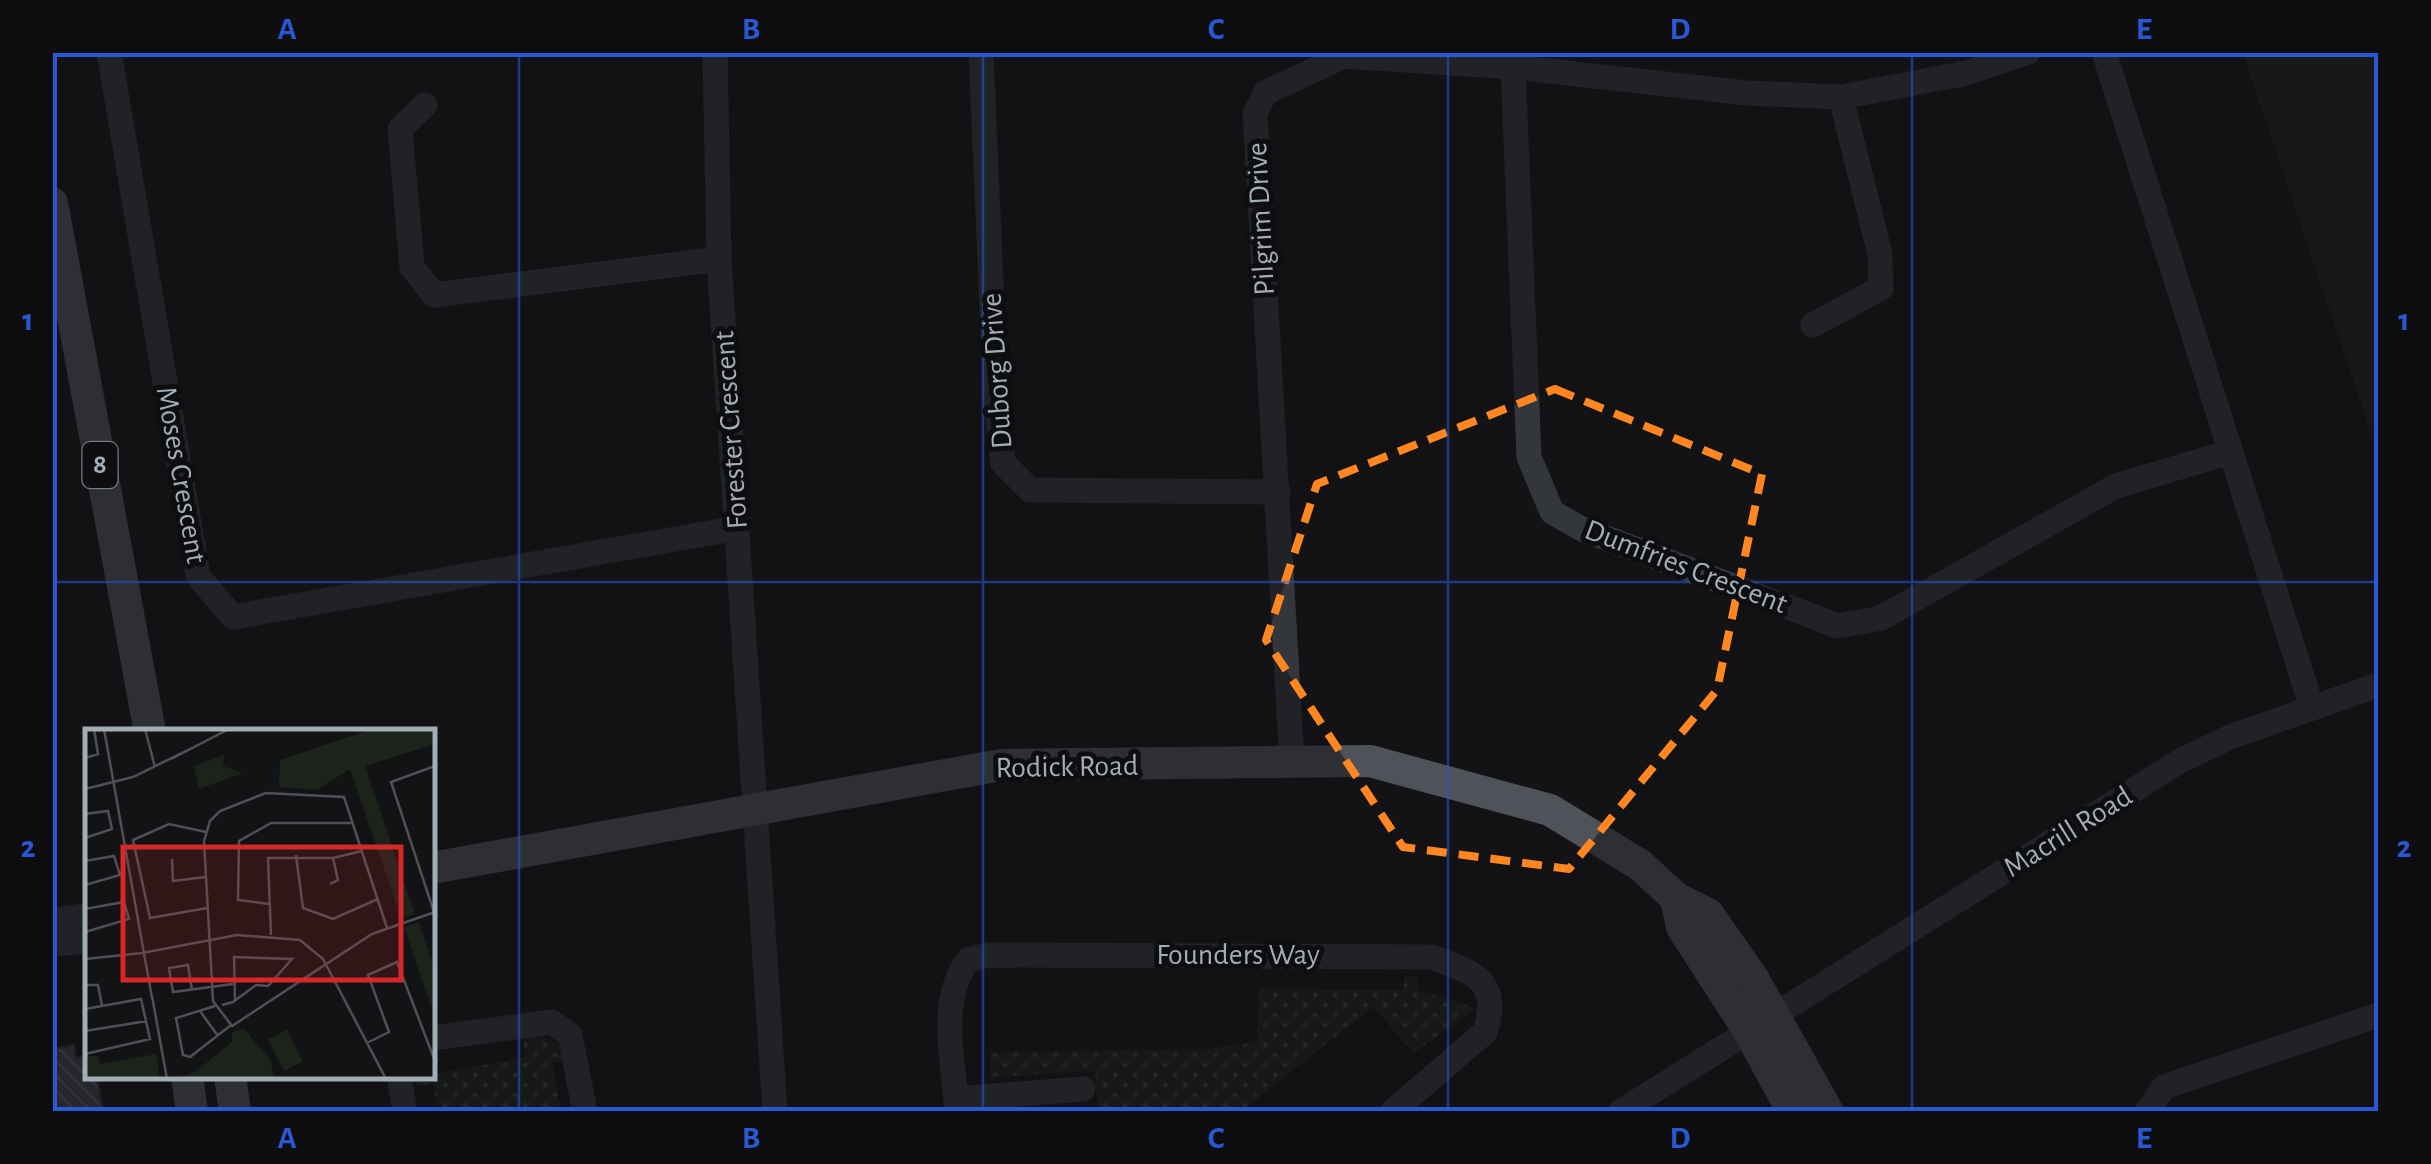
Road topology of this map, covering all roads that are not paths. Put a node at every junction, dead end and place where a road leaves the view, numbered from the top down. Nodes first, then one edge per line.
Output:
1 (108, 52) edge
2 (714, 52) edge
3 (981, 52) edge
4 (2028, 52) edge
5 (2104, 52) edge
6 (1513, 67) junction
7 (1842, 97) junction
8 (425, 105) dead end
9 (52, 203) edge
10 (719, 259) junction
11 (1813, 325) dead end
12 (2230, 452) junction
13 (1278, 492) junction
14 (738, 528) junction
15 (2378, 685) edge
16 (2312, 708) junction
17 (147, 729) edge
18 (1292, 764) junction
19 (754, 808) junction
20 (435, 867) edge
21 (85, 916) edge
22 (52, 922) edge
23 (85, 940) edge
24 (52, 944) edge
25 (2378, 1014) edge
26 (1762, 1023) junction
27 (435, 1038) edge
28 (187, 1079) edge
29 (230, 1079) edge
30 (400, 1079) edge
31 (1083, 1089) dead end
32 (957, 1106) edge
33 (192, 1112) edge
34 (235, 1112) edge
35 (405, 1112) edge
36 (585, 1112) edge
37 (775, 1112) edge
38 (1392, 1112) edge
39 (1620, 1112) edge
40 (1793, 1112) edge
41 (1828, 1112) edge
42 (2147, 1112) edge

1 - 14 street, Moses Crescent
2 - 10 street, Forester Crescent
3 - 13 street, Duborg Drive
4 - 7 street, Pilgrim Drive
5 - 12 street
6 - 7 street, Pilgrim Drive
6 - 12 street, Dumfries Crescent
6 - 13 street, Pilgrim Drive
7 - 11 street
8 - 10 street
9 - 17 main road, 8
10 - 14 street, Forester Crescent
12 - 16 street
13 - 18 street, Pilgrim Drive
14 - 19 street, Forester Crescent
15 - 16 street, Macrill Road
16 - 26 street, Macrill Road
18 - 19 main road, Rodick Road
18 - 26 main road, Rodick Road
19 - 20 main road, Rodick Road
19 - 37 street, Forester Crescent
21 - 22 street
23 - 24 street
25 - 42 street
26 - 39 street, Macrill Road
26 - 40 main road, Rodick Road
26 - 41 main road, Rodick Road
27 - 36 street
28 - 33 main road
29 - 34 main road
30 - 35 street
31 - 32 street
32 - 38 street, Founders Way

